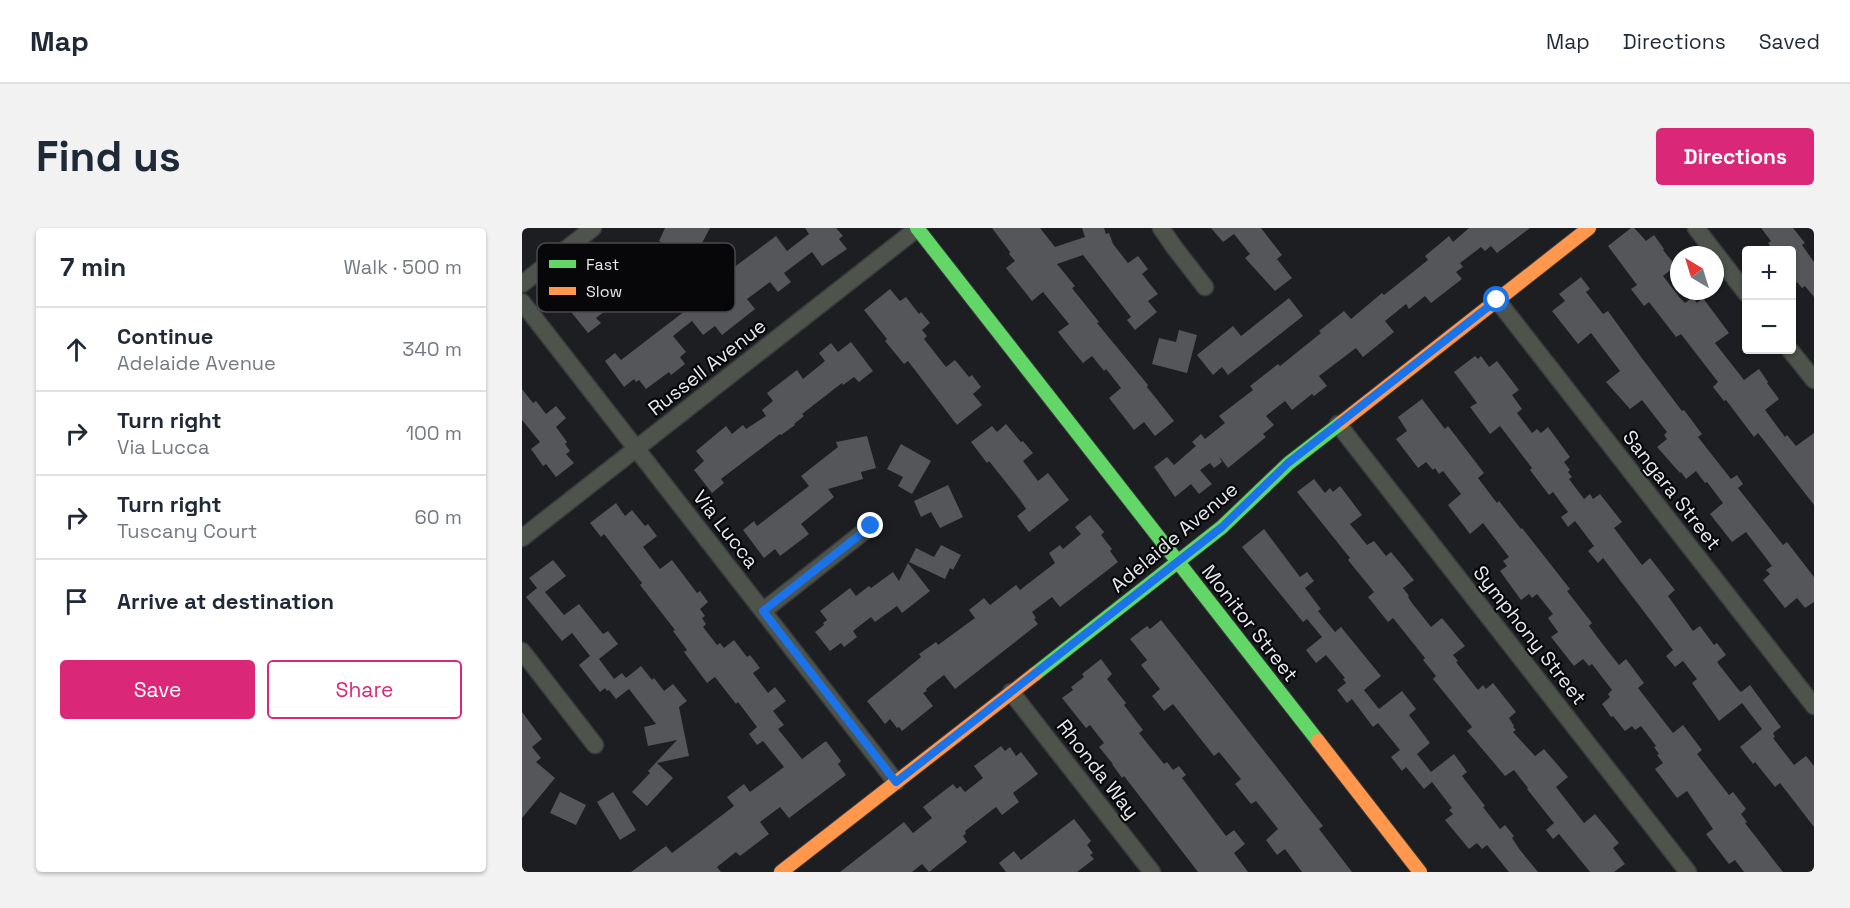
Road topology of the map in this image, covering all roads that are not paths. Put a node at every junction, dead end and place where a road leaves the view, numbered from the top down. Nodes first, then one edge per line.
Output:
1 (593, 228) edge
2 (917, 228) edge
3 (1161, 228) edge
4 (1588, 228) edge
5 (1696, 228) edge
6 (574, 243) edge
7 (537, 272) edge
8 (522, 284) edge
9 (1205, 287) dead end
10 (1742, 288) edge
11 (1497, 300) junction
12 (522, 302) edge
13 (1793, 354) edge
14 (1814, 380) edge
15 (1338, 424) junction
16 (636, 449) junction
17 (871, 526) dead end
18 (522, 538) edge
19 (1178, 562) junction
20 (763, 611) junction
21 (522, 651) edge
22 (1011, 692) junction
23 (1814, 706) edge
24 (595, 745) dead end
25 (896, 782) junction
26 (1145, 870) edge
27 (780, 872) edge
28 (1420, 872) edge
29 (1688, 872) edge

1 - 6 street
2 - 16 street, Russell Avenue
2 - 19 street, Monitor Street
3 - 9 street
4 - 11 street, Adelaide Avenue
5 - 10 street
7 - 8 street
11 - 15 street, Adelaide Avenue
11 - 23 street, Sangara Street
12 - 16 street, Via Lucca
13 - 14 street
15 - 19 street, Adelaide Avenue
15 - 29 street, Symphony Street
16 - 18 street, Russell Avenue
16 - 20 street, Via Lucca
17 - 20 street
19 - 22 street, Adelaide Avenue
19 - 28 street, Monitor Street
20 - 25 street, Via Lucca
21 - 24 street
22 - 25 street, Adelaide Avenue
22 - 26 street, Rhonda Way
25 - 27 street, Adelaide Avenue

